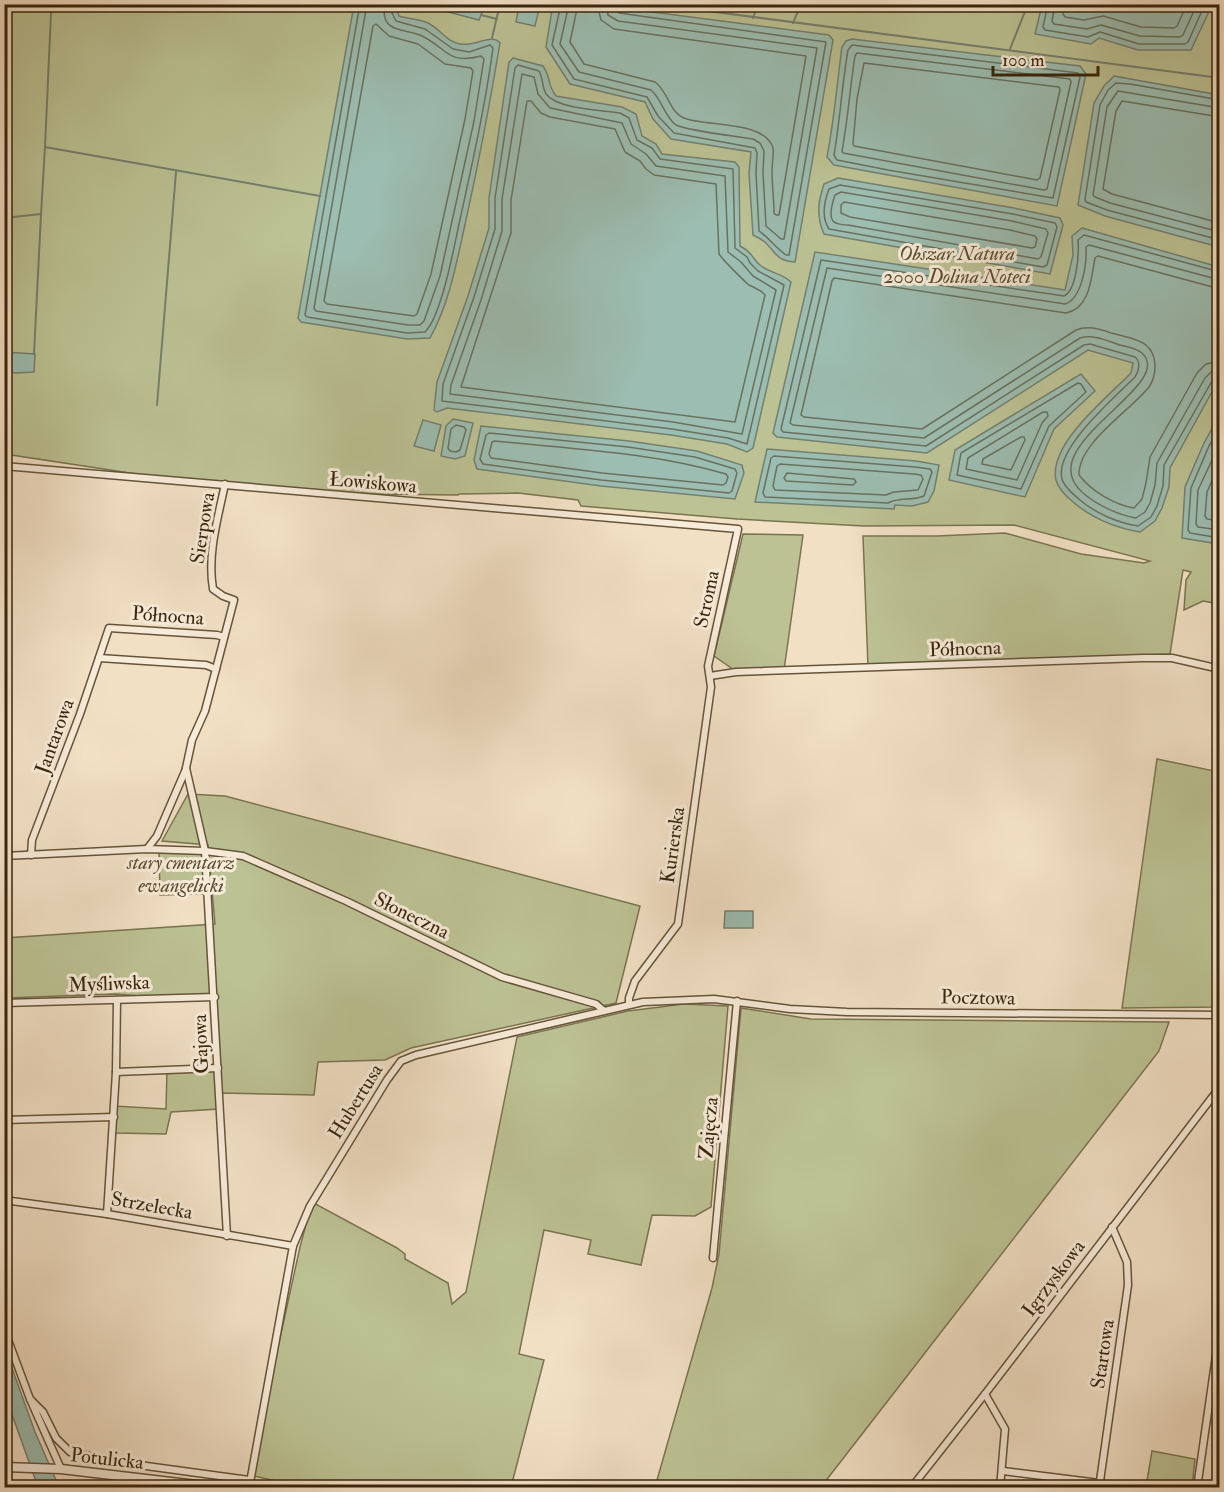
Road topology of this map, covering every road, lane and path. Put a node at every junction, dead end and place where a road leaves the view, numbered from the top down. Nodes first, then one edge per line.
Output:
1 (4, 466) edge
2 (225, 484) junction
3 (738, 529) joint
4 (109, 628) joint
5 (224, 637) junction
6 (99, 658) junction
7 (216, 669) junction
8 (1220, 669) edge
9 (710, 676) junction
10 (186, 768) junction
11 (147, 849) junction
12 (205, 851) junction
13 (31, 855) junction
14 (4, 856) edge
15 (215, 997) junction
16 (117, 1000) junction
17 (737, 1001) junction
18 (4, 1003) edge
19 (629, 1004) junction
20 (603, 1010) junction
21 (1220, 1015) edge
22 (218, 1068) junction
23 (116, 1072) junction
24 (1220, 1087) edge
25 (114, 1117) junction
26 (4, 1120) edge
27 (4, 1200) edge
28 (108, 1214) junction
29 (1112, 1227) junction
30 (227, 1236) junction
31 (293, 1246) junction
32 (713, 1258) dead end
33 (1220, 1328) edge
34 (4, 1329) edge
35 (985, 1394) junction
36 (30, 1399) junction
37 (4, 1467) edge
38 (57, 1469) junction
39 (1003, 1472) junction
40 (249, 1480) junction
41 (1099, 1485) edge
42 (222, 1488) edge
43 (249, 1488) edge
44 (911, 1488) edge
45 (1000, 1488) edge
46 (1197, 1488) edge

1 - 2 street, Łowiskowa
2 - 3 street, Łowiskowa
2 - 5 street, Sierpowa
3 - 9 street, Stroma
4 - 5 street, Północna
4 - 6 street, Jantarowa
5 - 7 street
6 - 7 street
6 - 13 street, Jantarowa
7 - 10 street
8 - 9 street, Północna
9 - 19 street, Kurierska
10 - 11 street
10 - 12 street
11 - 12 street, Słoneczna
11 - 13 street, Słoneczna
12 - 15 street, Gajowa
12 - 20 street, Słoneczna
13 - 14 street, Słoneczna
15 - 16 street, Myśliwska
15 - 22 street, Gajowa
16 - 18 street, Myśliwska
16 - 23 street
17 - 19 street, Hubertusa
17 - 21 street, Pocztowa
17 - 32 street, Zajęcza
19 - 20 street, Hubertusa
20 - 31 street, Hubertusa
22 - 23 street
22 - 30 street, Gajowa
23 - 25 street
24 - 29 street, Igrzyskowa
25 - 26 street
25 - 28 street
27 - 28 street, Strzelecka
28 - 30 street, Strzelecka
29 - 35 street, Igrzyskowa
29 - 41 street, Startowa
30 - 31 street, Strzelecka
31 - 40 street, Hubertusa
33 - 46 street
34 - 36 street
35 - 39 street
35 - 44 street, Igrzyskowa
36 - 38 street
36 - 40 street
37 - 38 street, Potulicka
38 - 42 street, Potulicka
39 - 41 street
39 - 45 street
40 - 43 street, Hubertusa

